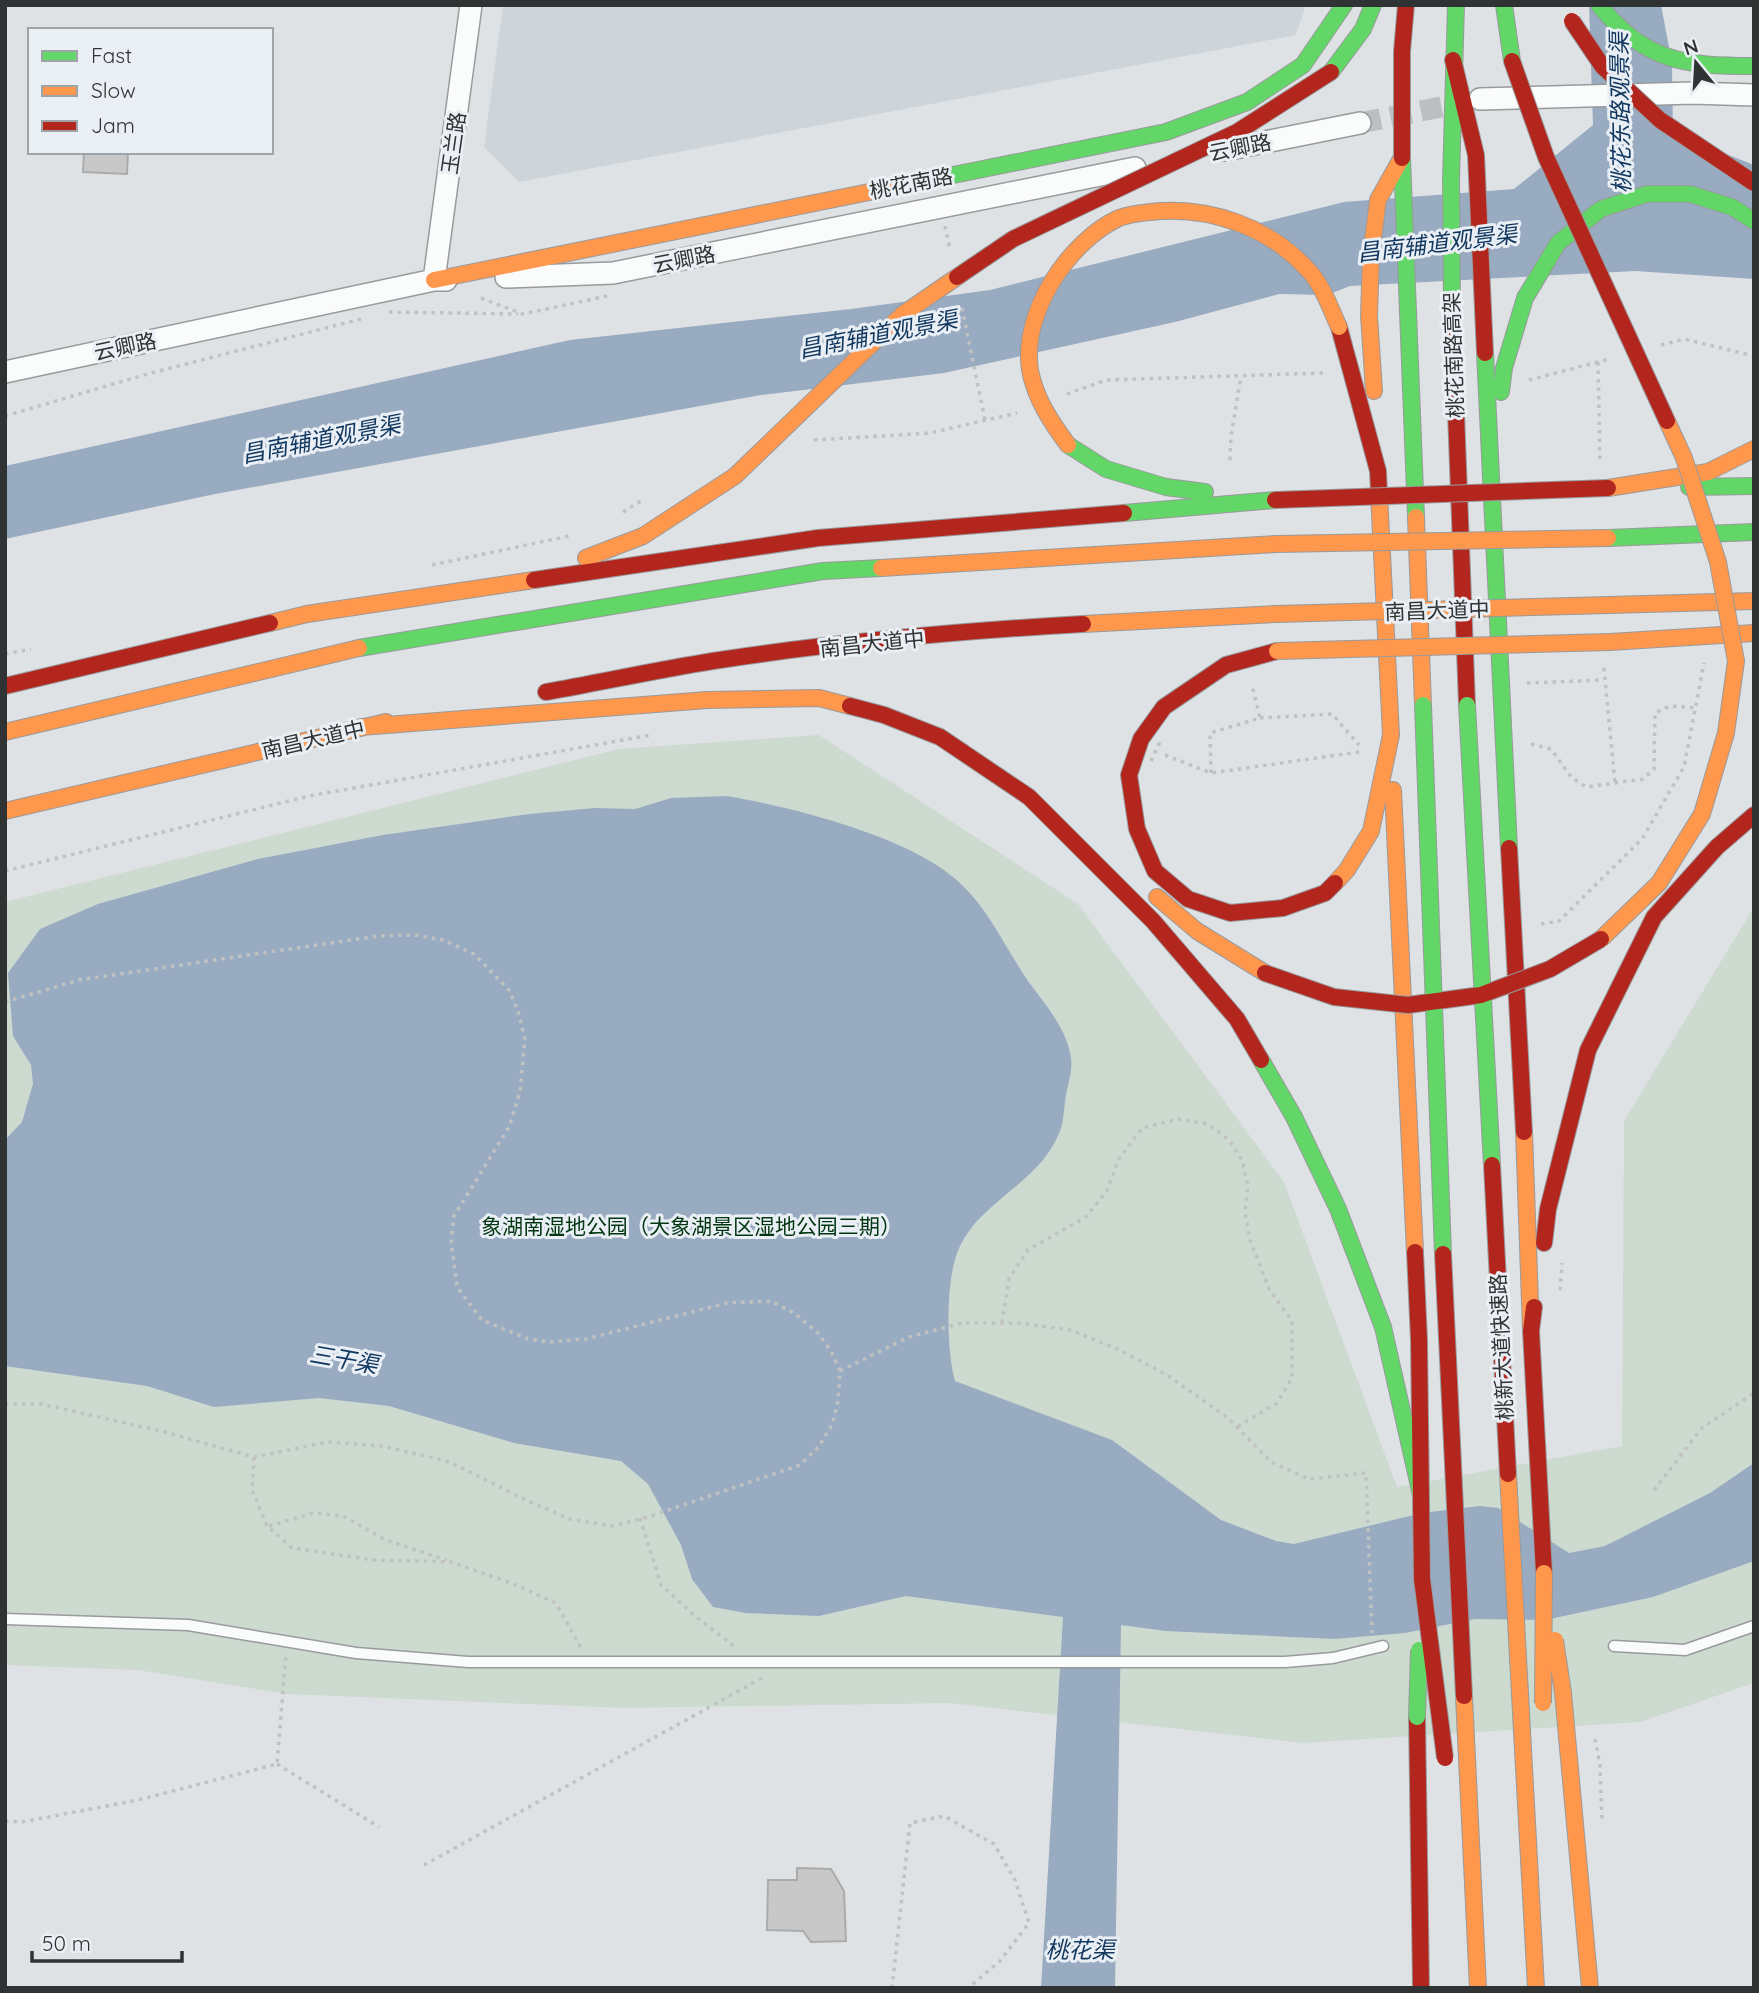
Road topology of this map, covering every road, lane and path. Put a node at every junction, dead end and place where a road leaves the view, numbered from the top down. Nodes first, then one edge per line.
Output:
1 (471, 5) edge
2 (1343, 5) edge
3 (1373, 5) edge
4 (1406, 5) edge
5 (1457, 5) edge
6 (1504, 5) edge
7 (1565, 5) edge
8 (1599, 5) edge
9 (1453, 60) junction
10 (1754, 66) edge
11 (1754, 94) edge
12 (1480, 99) tunnel mouth
13 (1360, 123) tunnel mouth
14 (1402, 158) junction
15 (1754, 183) edge
16 (1754, 221) edge
17 (945, 224) dead end
18 (952, 257) dead end
19 (434, 280) junction
20 (960, 297) dead end
21 (388, 312) dead end
22 (523, 314) dead end
23 (375, 315) dead end
24 (1598, 362) dead end
25 (5, 372) edge
26 (1241, 376) dead end
27 (5, 416) edge
28 (985, 421) dead end
29 (1754, 449) edge
30 (1230, 460) dead end
31 (1378, 471) junction
32 (1600, 472) dead end
33 (1754, 486) edge
34 (1608, 488) junction
35 (1275, 500) junction
36 (1492, 526) junction
37 (1754, 532) edge
38 (1754, 601) edge
39 (307, 614) junction
40 (1754, 633) edge
41 (1604, 666) dead end
42 (1250, 673) dead end
43 (1604, 680) junction
44 (1521, 683) dead end
45 (5, 686) edge
46 (1467, 705) joint
47 (1707, 708) dead end
48 (1260, 718) junction
49 (361, 727) junction
50 (5, 732) edge
51 (658, 733) dead end
52 (1391, 735) junction
53 (1160, 742) dead end
54 (1523, 742) dead end
55 (1151, 750) dead end
56 (1152, 761) dead end
57 (1211, 773) junction
58 (1615, 783) junction
59 (1029, 797) junction
60 (5, 811) edge
61 (1754, 815) edge
62 (5, 871) edge
63 (1127, 872) dead end
64 (1148, 889) dead end
65 (5, 1002) edge
66 (1563, 1251) dead end
67 (1559, 1302) dead end
68 (1002, 1323) junction
69 (1531, 1331) junction
70 (840, 1371) junction
71 (1754, 1393) edge
72 (5, 1404) edge
73 (1237, 1427) junction
74 (254, 1457) junction
75 (1654, 1490) dead end
76 (1421, 1495) junction
77 (640, 1518) junction
78 (267, 1526) junction
79 (451, 1562) junction
80 (1544, 1573) junction
81 (1422, 1579) junction
82 (5, 1619) edge
83 (1754, 1626) edge
84 (288, 1642) junction
85 (1614, 1646) dead end
86 (1378, 1648) joint
87 (588, 1662) junction
88 (756, 1662) junction
89 (792, 1662) junction
90 (1542, 1725) dead end
91 (1595, 1738) dead end
92 (277, 1764) junction
93 (1446, 1770) dead end
94 (1541, 1794) dead end
95 (5, 1821) edge
96 (1602, 1821) dead end
97 (379, 1827) dead end
98 (1455, 1838) dead end
99 (424, 1865) dead end
100 (892, 1988) edge
101 (968, 1988) edge
102 (1421, 1988) edge
103 (1476, 1988) edge
104 (1537, 1988) edge
105 (1590, 1988) edge

1 - 19 street, 玉兰路
2 - 19 main road, 桃花南路
3 - 39 main road, bridge
4 - 14 main road, 桃花南路高架, bridge
5 - 9 main road, 桃花南路高架
6 - 64 main road, bridge
7 - 15 main road, bridge
8 - 10 main road
9 - 36 main road
9 - 46 main road, 桃花南路高架
11 - 12 street
13 - 19 street, 云卿路
14 - 31 main road
14 - 103 main road, 桃花南路高架, bridge
16 - 36 main road
17 - 18 path
19 - 25 street, 云卿路
20 - 28 path
21 - 22 path
23 - 27 path
24 - 32 path
26 - 30 path
29 - 34 main road
31 - 35 main road, bridge
31 - 52 main road
33 - 34 main road
34 - 35 main road, bridge
35 - 39 main road
36 - 69 main road
37 - 50 main road, bridge
38 - 49 main road, 南昌大道中, bridge
39 - 45 main road
40 - 52 main road, bridge
41 - 43 path
42 - 48 path
43 - 44 path
43 - 58 path
46 - 104 main road, 桃新大道快速路, bridge
47 - 58 path
48 - 57 path
48 - 57 path
49 - 59 main road
49 - 60 main road, 南昌大道中
51 - 62 path
52 - 76 main road
53 - 56 path, bridge
54 - 58 path
55 - 57 path
59 - 63 main road
59 - 76 main road
61 - 69 main road
65 - 70 path
66 - 67 path
68 - 70 path
68 - 73 path
68 - 73 path
69 - 80 main road
70 - 77 path
71 - 75 path
72 - 74 path
73 - 86 path
74 - 77 path
74 - 78 path
76 - 81 main road
77 - 88 path
78 - 79 path
78 - 79 path
79 - 87 path
80 - 90 main road, bridge
80 - 105 main road, bridge
81 - 93 main road, bridge
81 - 102 main road, bridge
82 - 84 lane
83 - 85 lane
84 - 87 lane
84 - 92 path
86 - 89 lane
87 - 88 lane
88 - 89 lane
89 - 99 path
91 - 96 path
92 - 95 path
92 - 97 path
94 - 104 main road, bridge
98 - 103 main road
100 - 101 path

